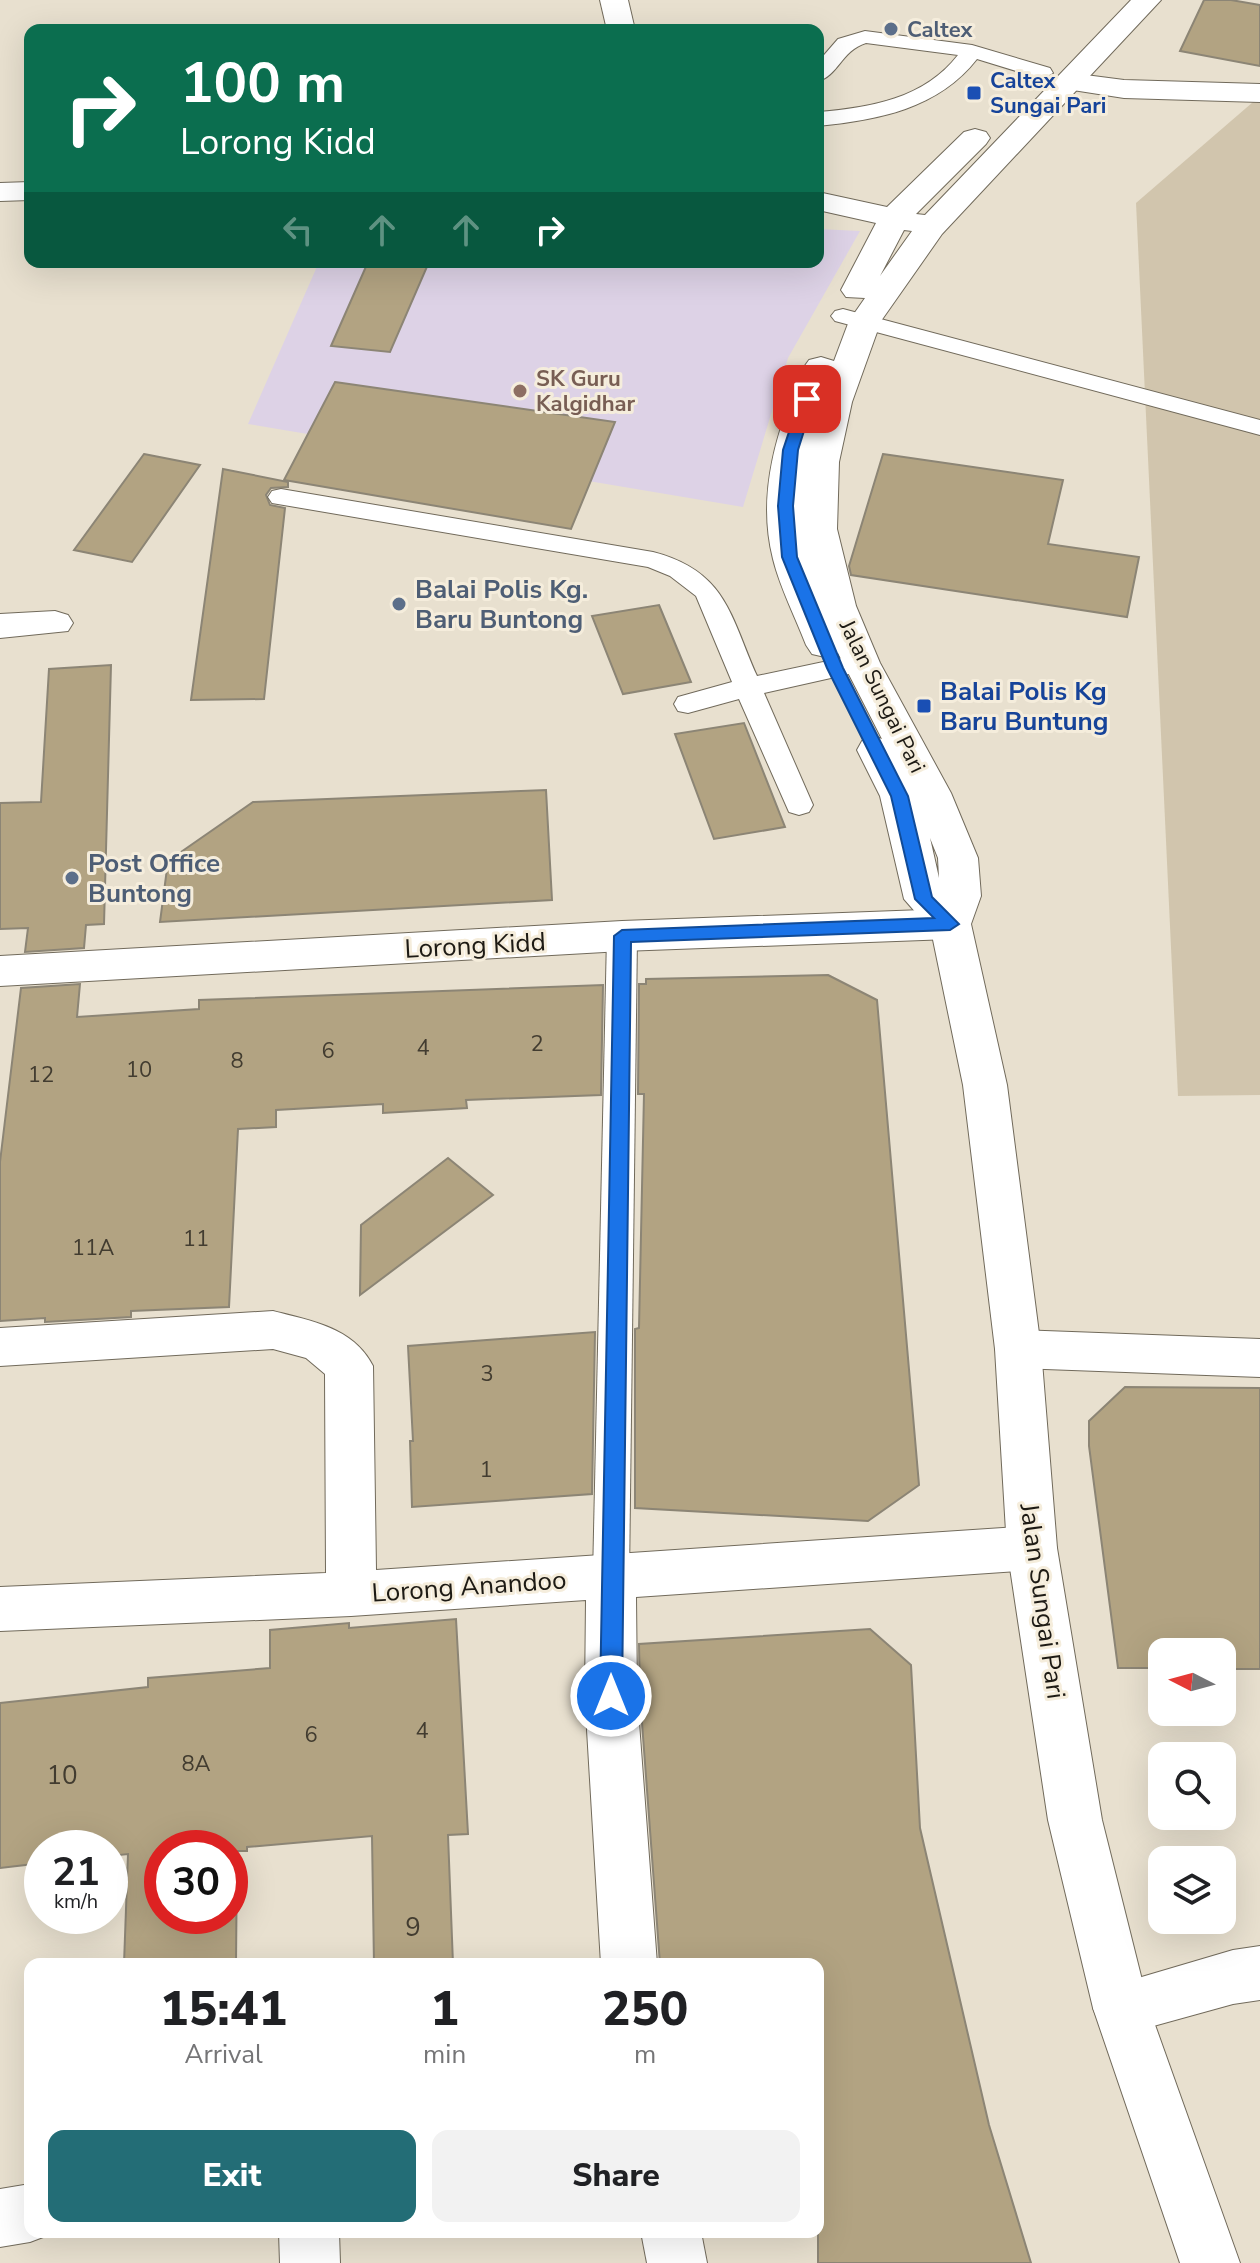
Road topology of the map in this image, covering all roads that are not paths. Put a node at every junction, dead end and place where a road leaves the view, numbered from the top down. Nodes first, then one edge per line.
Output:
1 (614, 0) edge
2 (1116, 0) edge
3 (1147, 0) edge
4 (620, 24) edge
5 (972, 51) junction
6 (824, 68) edge
7 (1056, 77) junction
8 (1260, 93) edge
9 (824, 118) edge
10 (24, 191) edge
11 (0, 192) edge
12 (824, 202) edge
13 (895, 217) junction
14 (931, 227) junction
15 (854, 319) junction
16 (1260, 428) edge
17 (281, 497) dead end
18 (55, 623) dead end
19 (0, 626) edge
20 (848, 666) junction
21 (748, 687) junction
22 (688, 704) dead end
23 (799, 805) dead end
24 (950, 924) junction
25 (622, 936) junction
26 (0, 971) edge
27 (0, 1347) edge
28 (1018, 1349) junction
29 (1260, 1358) edge
30 (1032, 1548) junction
31 (611, 1577) junction
32 (351, 1594) junction
33 (0, 1609) edge
34 (629, 1958) edge
35 (1260, 1973) edge
36 (1121, 2008) junction
37 (24, 2214) edge
38 (0, 2218) edge
39 (309, 2238) edge
40 (672, 2238) edge
41 (310, 2263) edge
42 (677, 2263) edge
43 (1210, 2263) edge

1 - 4 main road
2 - 7 main road, Jalan Sungai Pari
3 - 7 main road, Jalan Sungai Pari
5 - 6 lane
5 - 7 lane
5 - 9 lane
7 - 8 main road
7 - 13 main road, Jalan Sungai Pari
7 - 14 main road, Jalan Sungai Pari
10 - 11 main road
12 - 13 main road
13 - 14 main road
13 - 15 main road, Jalan Sungai Pari
14 - 15 main road, Jalan Sungai Pari
15 - 16 lane
15 - 20 main road, Jalan Sungai Pari
17 - 21 lane
18 - 19 main road
20 - 21 lane
20 - 24 main road, Jalan Sungai Pari
21 - 22 lane
21 - 23 lane
24 - 25 main road, Lorong Kidd
24 - 28 main road, Jalan Sungai Pari
25 - 26 main road, Lorong Kidd
25 - 31 lane
27 - 32 main road
28 - 29 main road
28 - 30 main road, Jalan Sungai Pari
30 - 31 main road, Lorong Anandoo
30 - 36 main road, Jalan Sungai Pari
31 - 32 main road, Lorong Anandoo
31 - 34 main road
32 - 33 main road, Lorong Anandoo
35 - 36 main road
36 - 43 main road, Jalan Sungai Pari
37 - 38 main road
39 - 41 main road
40 - 42 main road

